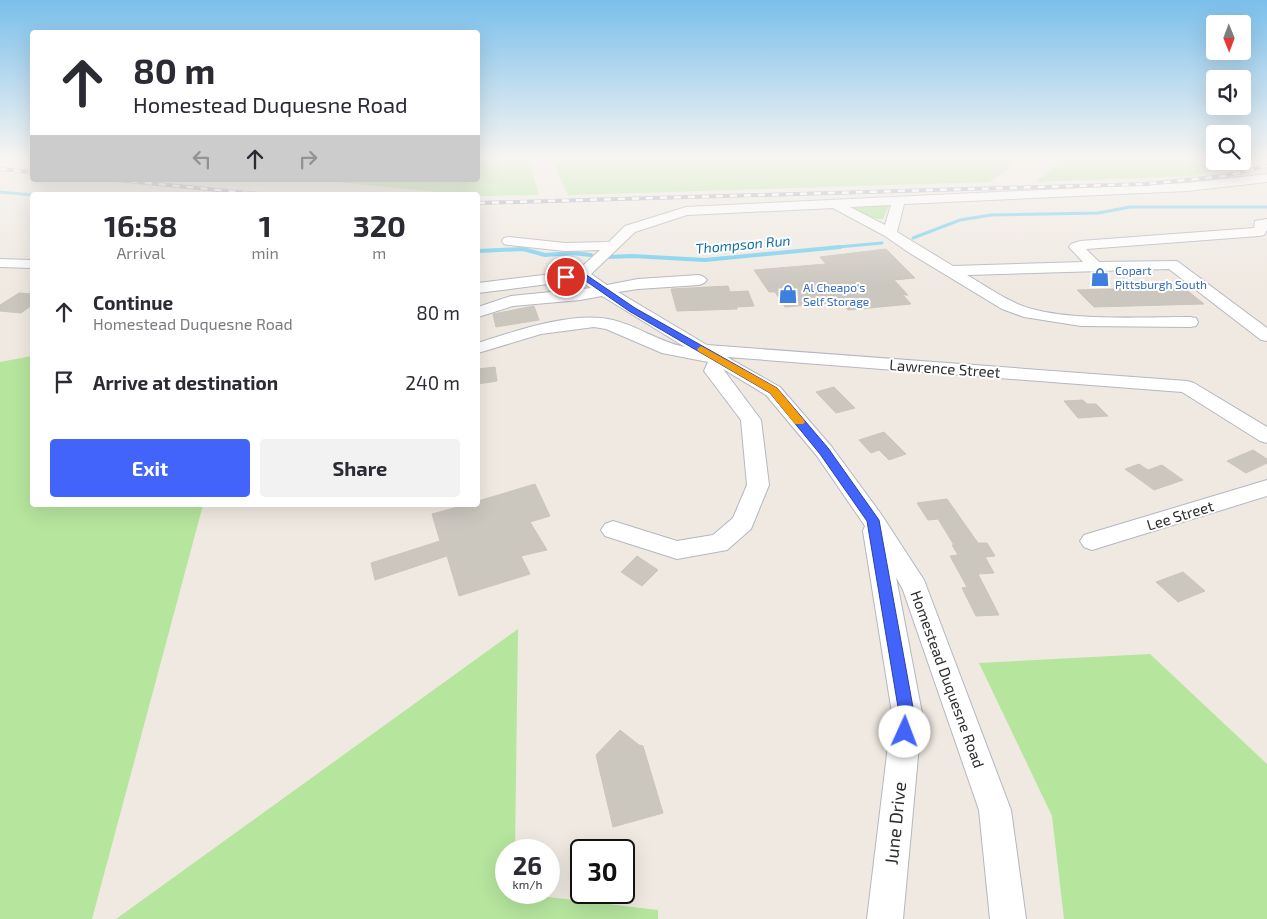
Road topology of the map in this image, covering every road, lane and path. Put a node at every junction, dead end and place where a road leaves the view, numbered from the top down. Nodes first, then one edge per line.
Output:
1 (922, 200) edge
2 (899, 201) junction
3 (835, 204) junction
4 (1267, 222) edge
5 (890, 233) junction
6 (509, 241) dead end
7 (610, 246) junction
8 (0, 263) edge
9 (30, 264) edge
10 (1095, 266) junction
11 (950, 271) junction
12 (582, 275) junction
13 (700, 280) dead end
14 (480, 288) edge
15 (606, 292) junction
16 (480, 311) edge
17 (1190, 322) dead end
18 (1267, 336) edge
19 (480, 347) edge
20 (711, 354) junction
21 (1267, 436) edge
22 (1267, 488) edge
23 (873, 520) junction
24 (613, 530) dead end
25 (1092, 541) dead end
26 (885, 919) edge
27 (1008, 919) edge

1 - 2 street
2 - 3 street
2 - 5 street
3 - 5 street
3 - 7 street
4 - 10 street
5 - 11 street
6 - 7 street
7 - 12 street
8 - 9 street
10 - 11 street
10 - 18 street
11 - 17 street
12 - 14 street
12 - 15 street, Homestead Duquesne Road
13 - 15 street
15 - 16 street
15 - 20 street, Homestead Duquesne Road
19 - 20 street
20 - 21 street, Lawrence Street
20 - 23 street, Homestead Duquesne Road
20 - 24 street
22 - 25 street, Lee Street
23 - 26 street, June Drive
23 - 27 street, Homestead Duquesne Road

